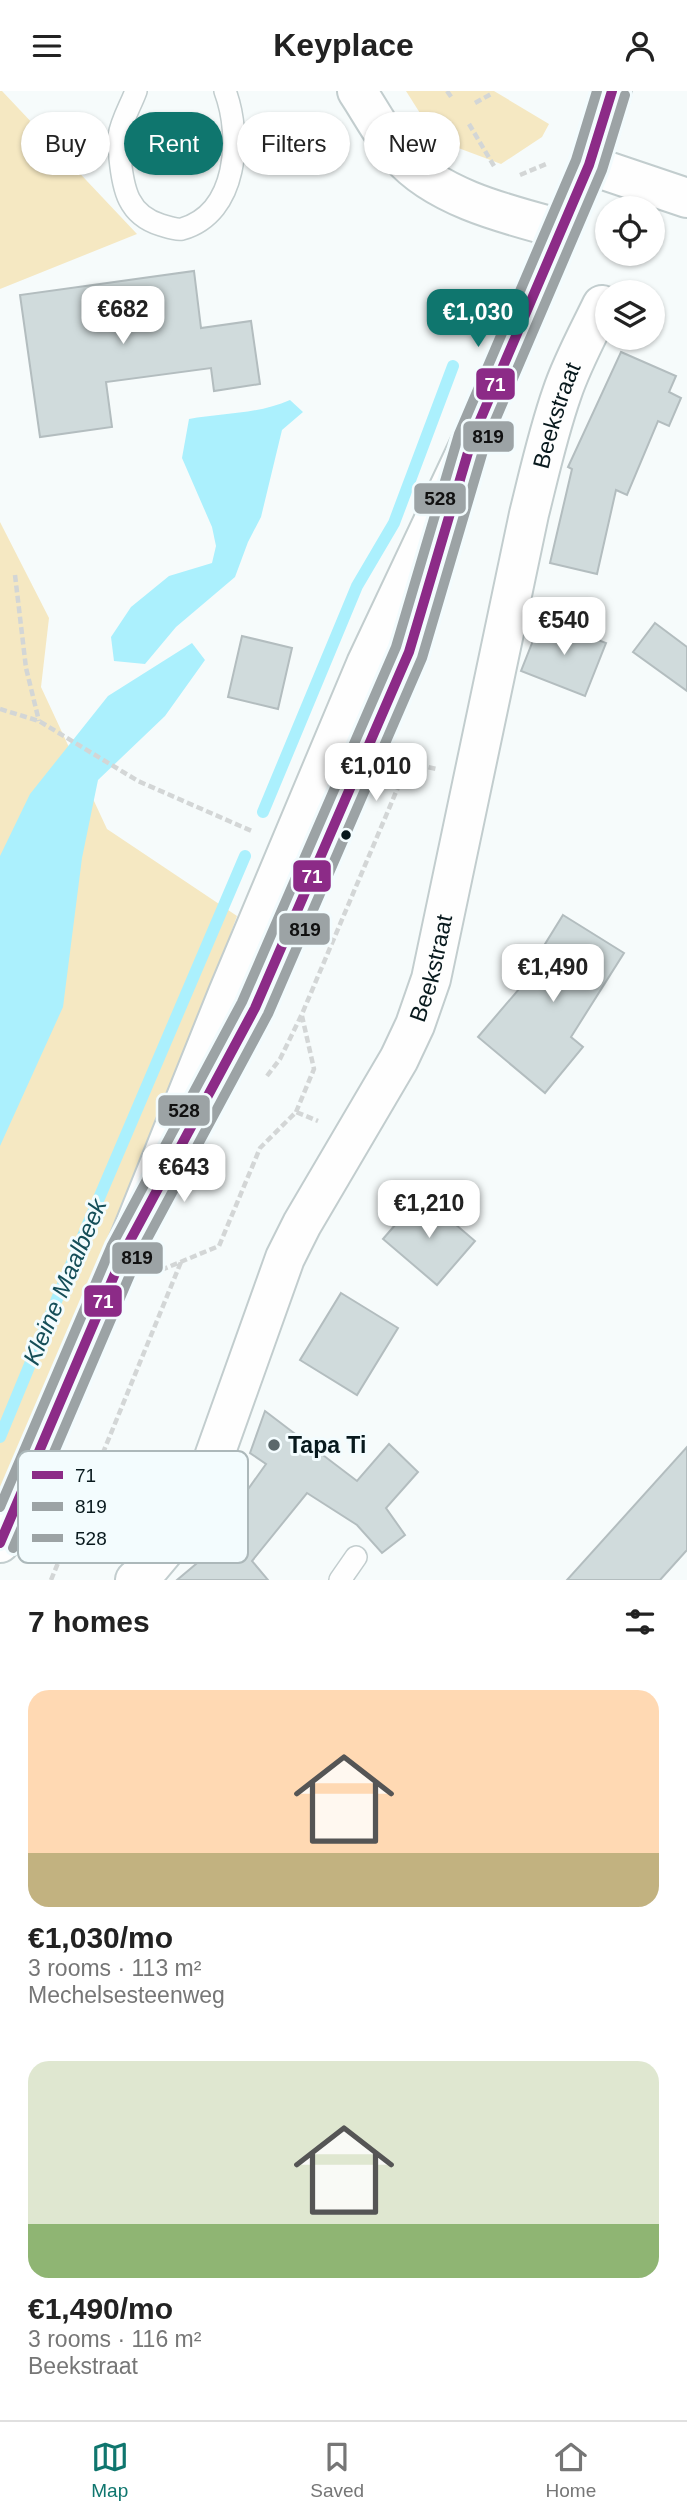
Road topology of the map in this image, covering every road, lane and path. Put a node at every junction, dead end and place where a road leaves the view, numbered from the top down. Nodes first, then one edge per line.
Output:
1 (136, 91) edge
2 (225, 91) edge
3 (357, 91) edge
4 (447, 91) edge
5 (612, 91) edge
6 (491, 94) dead end
7 (452, 98) dead end
8 (475, 103) dead end
9 (469, 124) dead end
10 (589, 165) junction
11 (495, 169) dead end
12 (514, 177) dead end
13 (687, 198) edge
14 (561, 229) junction
15 (595, 319) edge
16 (15, 575) dead end
17 (0, 709) edge
18 (39, 721) junction
19 (396, 760) dead end
20 (446, 771) dead end
21 (292, 849) junction
22 (299, 1002) dead end
23 (296, 1112) junction
24 (354, 1135) junction
25 (181, 1262) junction
26 (107, 1294) junction
27 (40, 1451) edge
28 (104, 1451) edge
29 (216, 1451) edge
30 (18, 1501) edge
31 (0, 1543) edge
32 (356, 1557) dead end
33 (58, 1563) edge
34 (154, 1563) edge
35 (51, 1580) edge
36 (135, 1580) edge
37 (340, 1580) edge

1 - 2 lane
3 - 14 street
4 - 7 path
5 - 10 street
6 - 8 path
9 - 11 path
10 - 12 path
10 - 13 street
10 - 14 street
14 - 21 street
15 - 24 street, Beekstraat
16 - 18 path
17 - 18 path
18 - 21 path
19 - 20 path
21 - 26 street
22 - 23 path
23 - 24 path
23 - 25 path
24 - 29 street, Beekstraat
25 - 26 path
25 - 28 path
26 - 27 street
30 - 31 street
32 - 37 lane
33 - 35 path
34 - 36 street, Beekstraat

